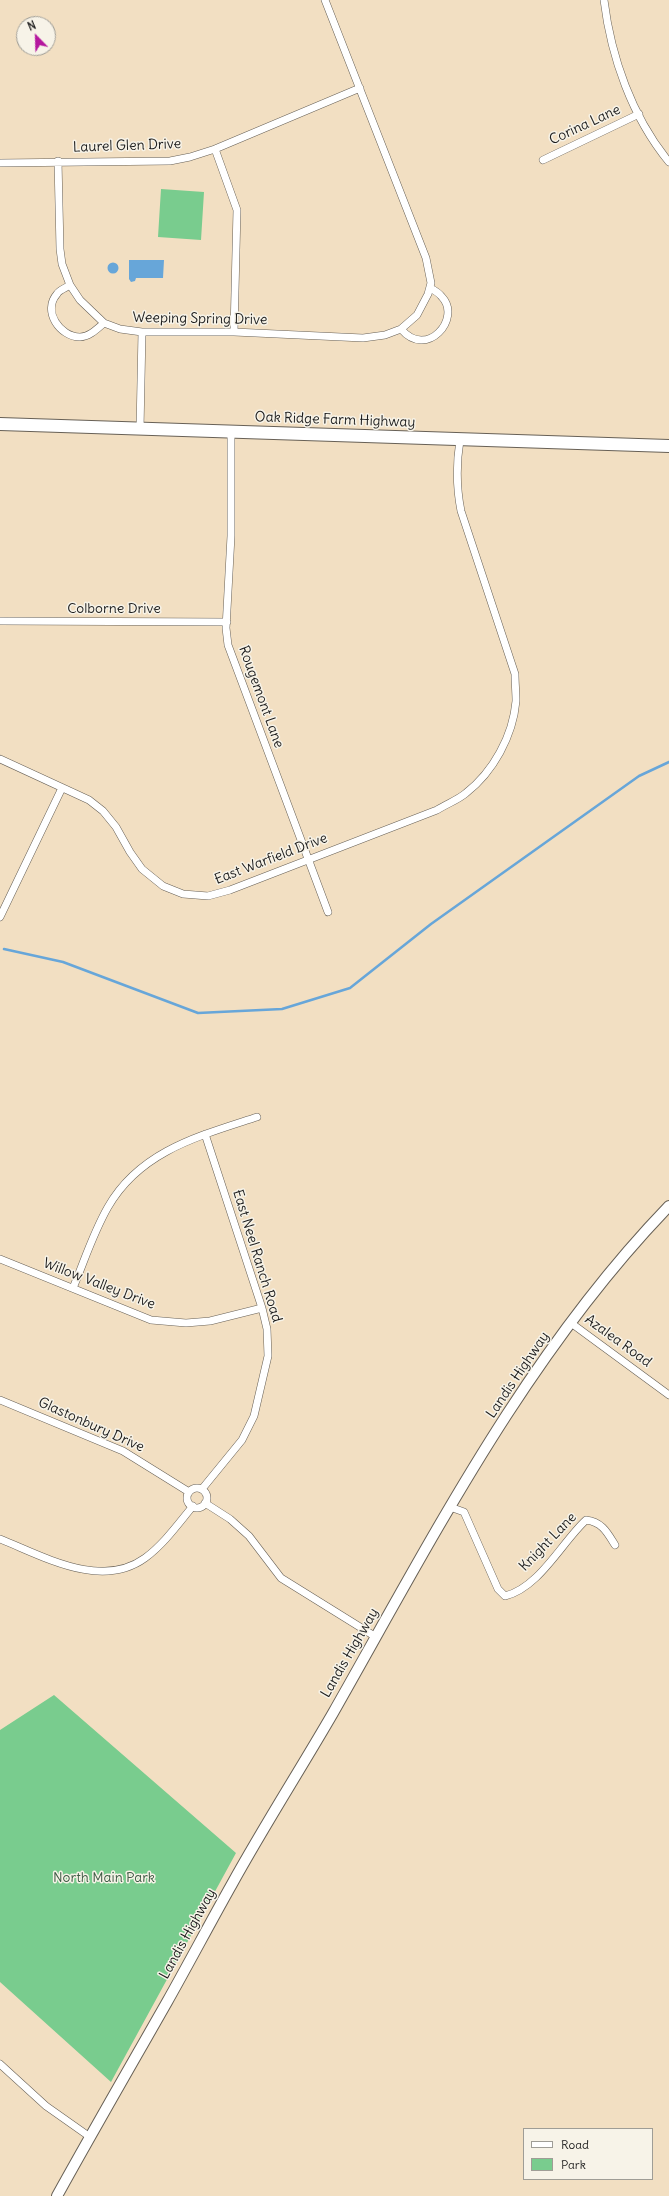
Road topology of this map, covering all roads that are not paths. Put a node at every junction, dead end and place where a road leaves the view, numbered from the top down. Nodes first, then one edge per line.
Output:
1 (325, 0) edge
2 (604, 0) edge
3 (360, 88) junction
4 (639, 114) junction
5 (215, 149) junction
6 (543, 160) dead end
7 (58, 161) junction
8 (669, 162) edge
9 (0, 163) edge
10 (70, 285) junction
11 (430, 288) junction
12 (104, 323) junction
13 (401, 329) junction
14 (142, 332) junction
15 (234, 332) junction
16 (0, 424) edge
17 (140, 429) junction
18 (231, 431) junction
19 (460, 440) junction
20 (669, 446) edge
21 (0, 621) edge
22 (227, 622) junction
23 (0, 759) edge
24 (62, 788) junction
25 (307, 859) junction
26 (328, 912) dead end
27 (0, 918) edge
28 (257, 1118) dead end
29 (205, 1134) junction
30 (669, 1206) edge
31 (0, 1259) edge
32 (73, 1288) junction
33 (262, 1308) junction
34 (571, 1322) junction
35 (669, 1394) edge
36 (0, 1400) edge
37 (202, 1489) junction
38 (190, 1492) junction
39 (205, 1503) junction
40 (193, 1506) junction
41 (450, 1507) junction
42 (0, 1539) edge
43 (615, 1545) dead end
44 (376, 1637) junction
45 (0, 2064) edge
46 (90, 2137) junction
47 (57, 2196) edge

1 - 3 street
2 - 4 street
3 - 5 street, Laurel Glen Drive
3 - 11 street
4 - 6 street, Corina Lane
4 - 8 street
5 - 7 street, Laurel Glen Drive
5 - 15 street
7 - 9 street, Laurel Glen Drive
7 - 10 street, Weeping Spring Drive
10 - 12 street, Weeping Spring Drive
10 - 12 street
11 - 13 street, Weeping Spring Drive
11 - 13 street
12 - 14 street, Weeping Spring Drive
13 - 15 street, Weeping Spring Drive
14 - 15 street, Weeping Spring Drive
14 - 17 street
16 - 17 main road, Oak Ridge Farm Highway
17 - 18 main road, Oak Ridge Farm Highway
18 - 19 main road, Oak Ridge Farm Highway
18 - 22 street, Rougemont Lane
19 - 20 main road, Oak Ridge Farm Highway
19 - 25 street, East Warfield Drive
21 - 22 street, Colborne Drive
22 - 25 street, Rougemont Lane
23 - 24 street, East Warfield Drive
24 - 25 street, East Warfield Drive
24 - 27 street
25 - 26 street, Rougemont Lane
28 - 29 street
29 - 32 street
29 - 33 street, East Neel Ranch Road
30 - 34 main road, Landis Highway
31 - 32 street, Willow Valley Drive
32 - 33 street, Willow Valley Drive
33 - 37 street, East Neel Ranch Road
34 - 35 street, Azalea Road
34 - 41 main road, Landis Highway
36 - 38 street, Glastonbury Drive
37 - 38 street
37 - 39 street
38 - 40 street
39 - 40 street
39 - 44 street
40 - 42 street
41 - 43 street, Knight Lane
41 - 44 main road, Landis Highway
44 - 46 main road, Landis Highway
45 - 46 street
46 - 47 main road, Landis Highway

